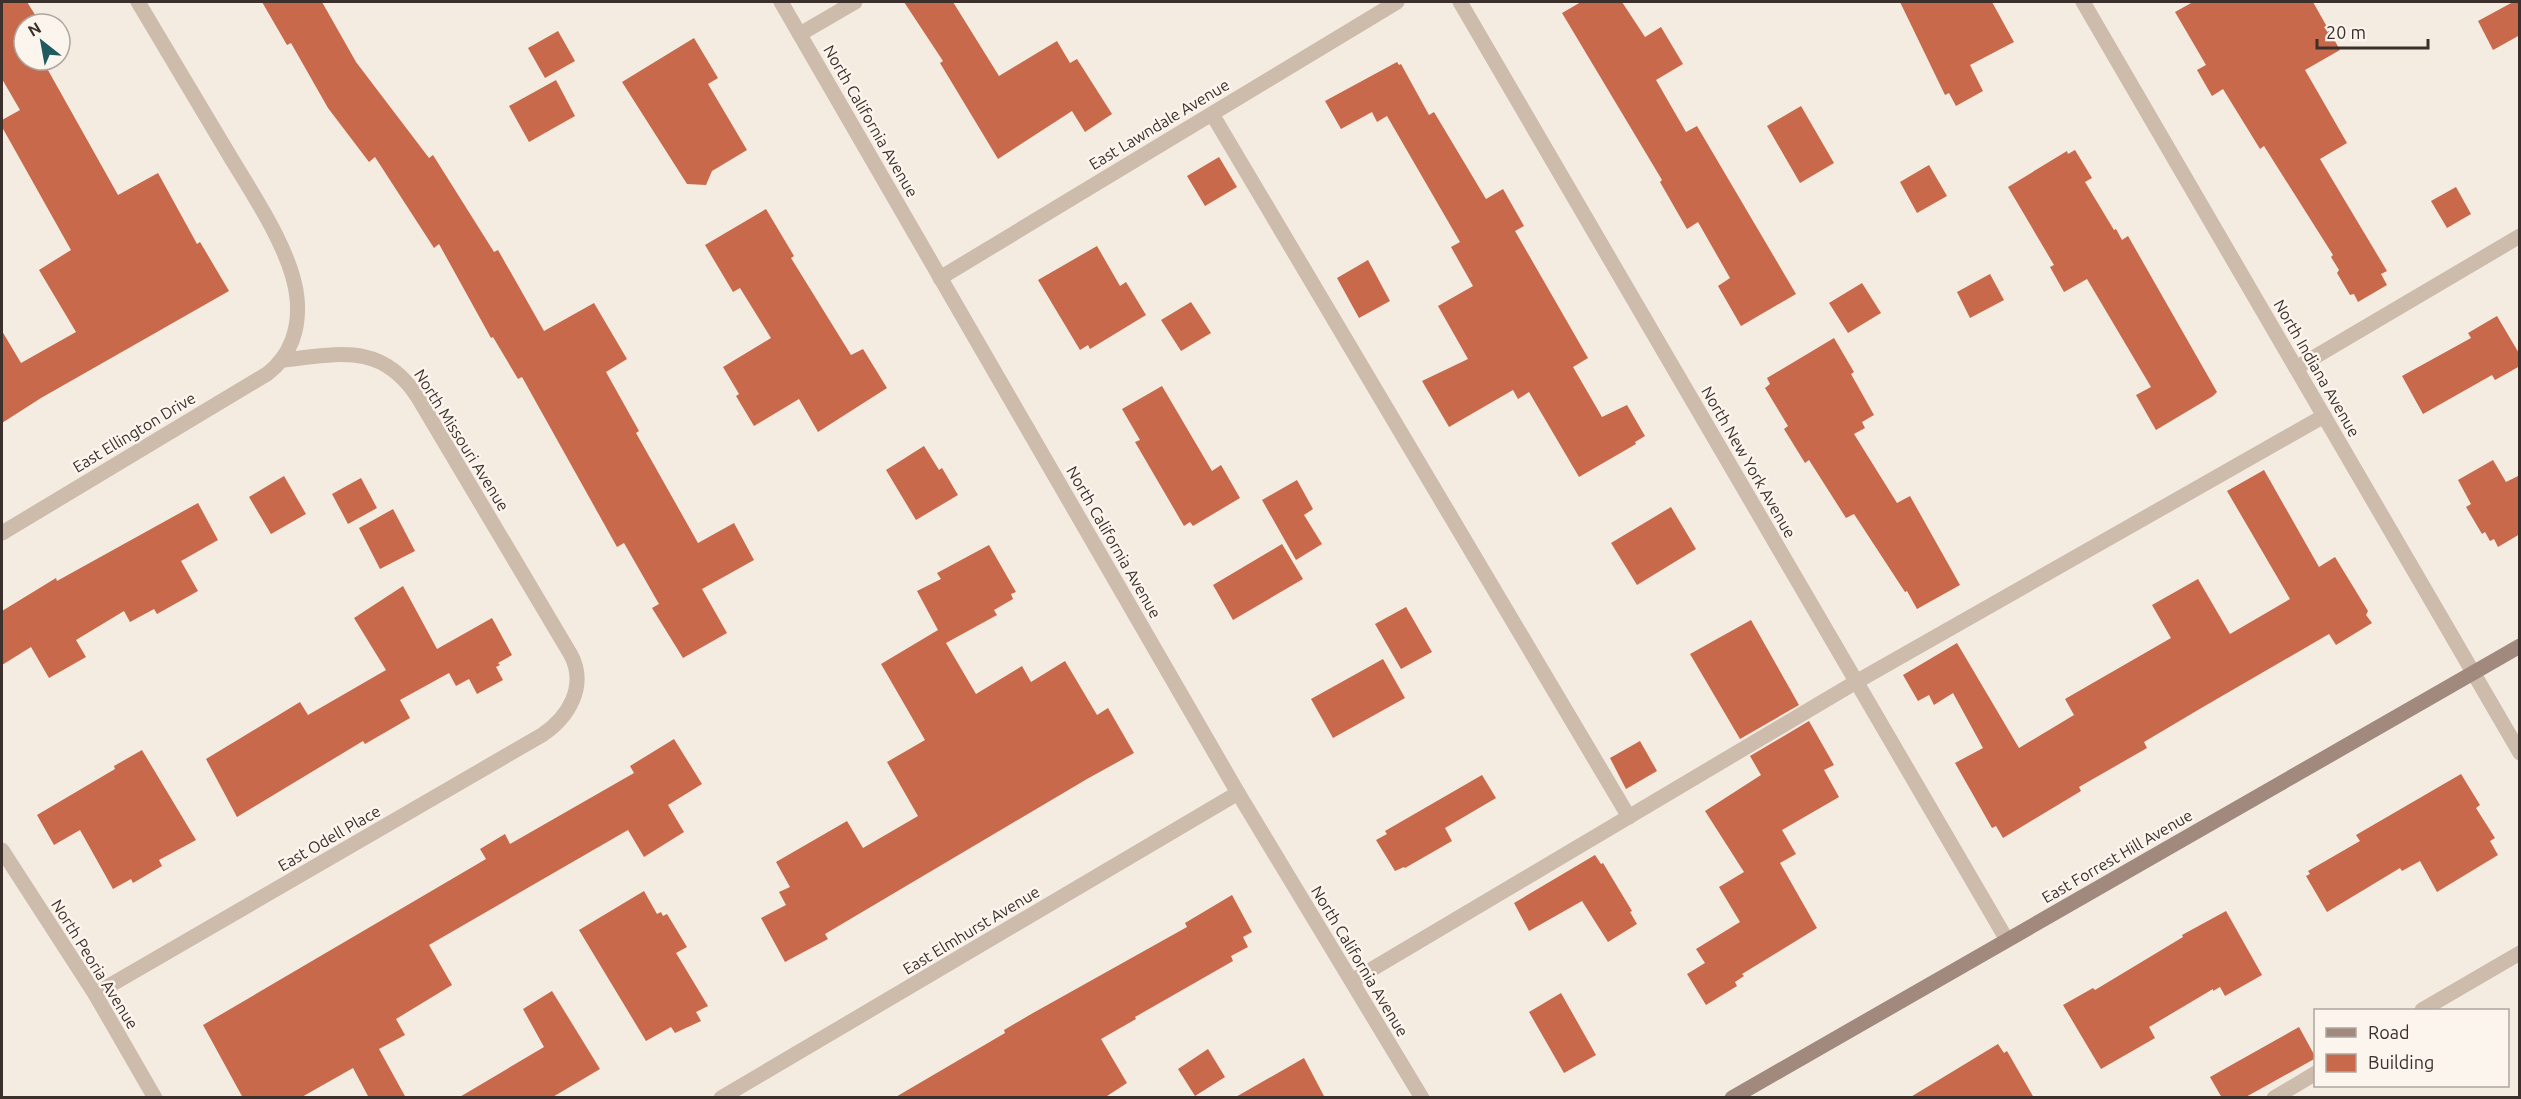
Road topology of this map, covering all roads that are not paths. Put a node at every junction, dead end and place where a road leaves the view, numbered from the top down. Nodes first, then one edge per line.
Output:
1 (138, 2) edge
2 (781, 2) edge
3 (855, 2) edge
4 (1397, 2) edge
5 (1460, 2) edge
6 (2083, 2) edge
7 (800, 34) junction
8 (1212, 114) junction
9 (2520, 236) edge
10 (940, 278) junction
11 (283, 360) junction
12 (2296, 368) junction
13 (2324, 416) junction
14 (2, 533) edge
15 (2520, 646) edge
16 (2474, 673) junction
17 (1856, 682) junction
18 (572, 702) joint
19 (2520, 753) edge
20 (1238, 793) junction
21 (1629, 817) junction
22 (2, 850) edge
23 (2007, 940) junction
24 (2520, 953) edge
25 (1352, 981) junction
26 (95, 994) junction
27 (2425, 1009) edge
28 (2314, 1074) edge
29 (155, 1098) edge
30 (721, 1098) edge
31 (1422, 1098) edge
32 (1732, 1098) edge
33 (2274, 1098) edge

1 - 11 street
2 - 7 street, North California Avenue
3 - 7 street
4 - 8 street, East Lawndale Avenue
5 - 17 street, North New York Avenue
6 - 12 street, North Indiana Avenue
7 - 10 street, North California Avenue
8 - 10 street, East Lawndale Avenue
8 - 21 street
9 - 12 street
10 - 20 street, North California Avenue
11 - 14 street, East Ellington Drive
11 - 18 street, North Missouri Avenue
12 - 13 street, North Indiana Avenue
13 - 16 street, North Indiana Avenue
13 - 17 street
15 - 16 main road, East Forrest Hill Avenue
16 - 19 street, North Indiana Avenue
16 - 23 main road, East Forrest Hill Avenue
17 - 21 street
17 - 23 street, North New York Avenue
18 - 26 street, East Odell Place
20 - 25 street, North California Avenue
20 - 30 street, East Elmhurst Avenue
21 - 25 street
22 - 26 street, North Peoria Avenue
23 - 32 main road, East Forrest Hill Avenue
24 - 27 street
25 - 31 street, North California Avenue
26 - 29 street, North Peoria Avenue
28 - 33 street

